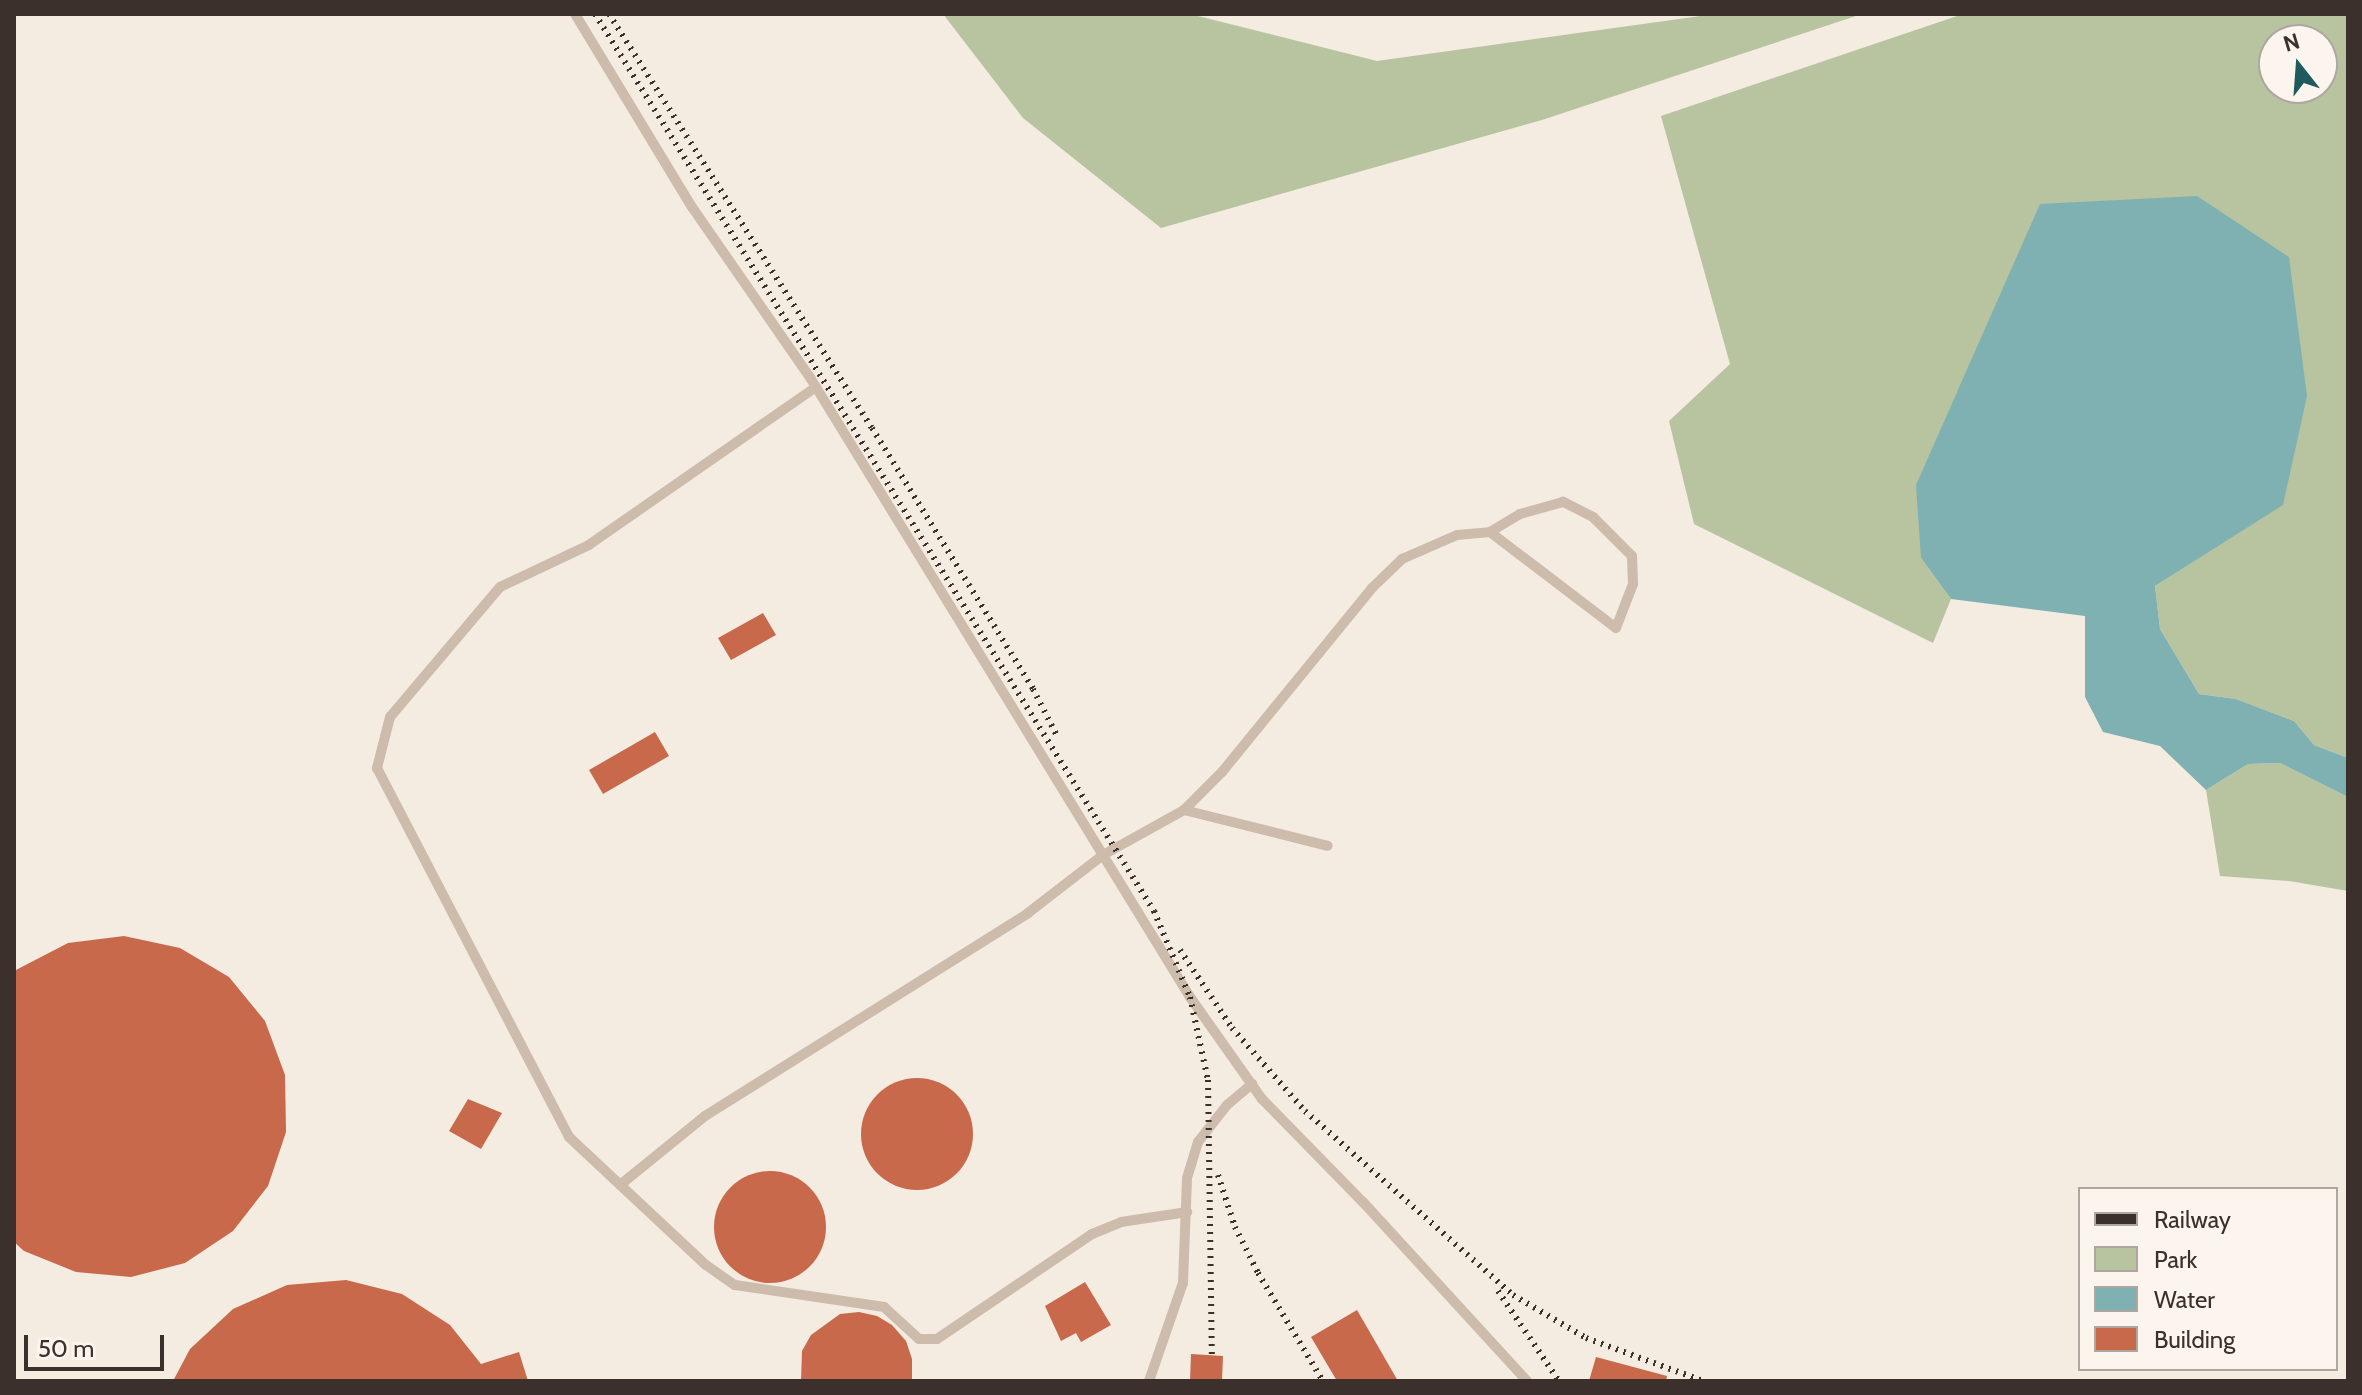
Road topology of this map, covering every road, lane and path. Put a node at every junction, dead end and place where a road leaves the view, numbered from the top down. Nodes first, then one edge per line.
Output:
1 (575, 14) edge
2 (816, 387) junction
3 (1490, 532) junction
4 (1184, 810) junction
5 (1328, 846) dead end
6 (1103, 855) junction
7 (1252, 1084) junction
8 (620, 1185) junction
9 (1187, 1212) junction
10 (1149, 1381) edge
11 (1527, 1381) edge

1 - 2 lane
2 - 6 lane
2 - 8 lane
3 - 3 lane
3 - 4 lane
4 - 5 lane
4 - 6 lane
6 - 7 lane
6 - 8 lane
7 - 9 lane
7 - 11 lane
8 - 9 lane
9 - 10 lane

